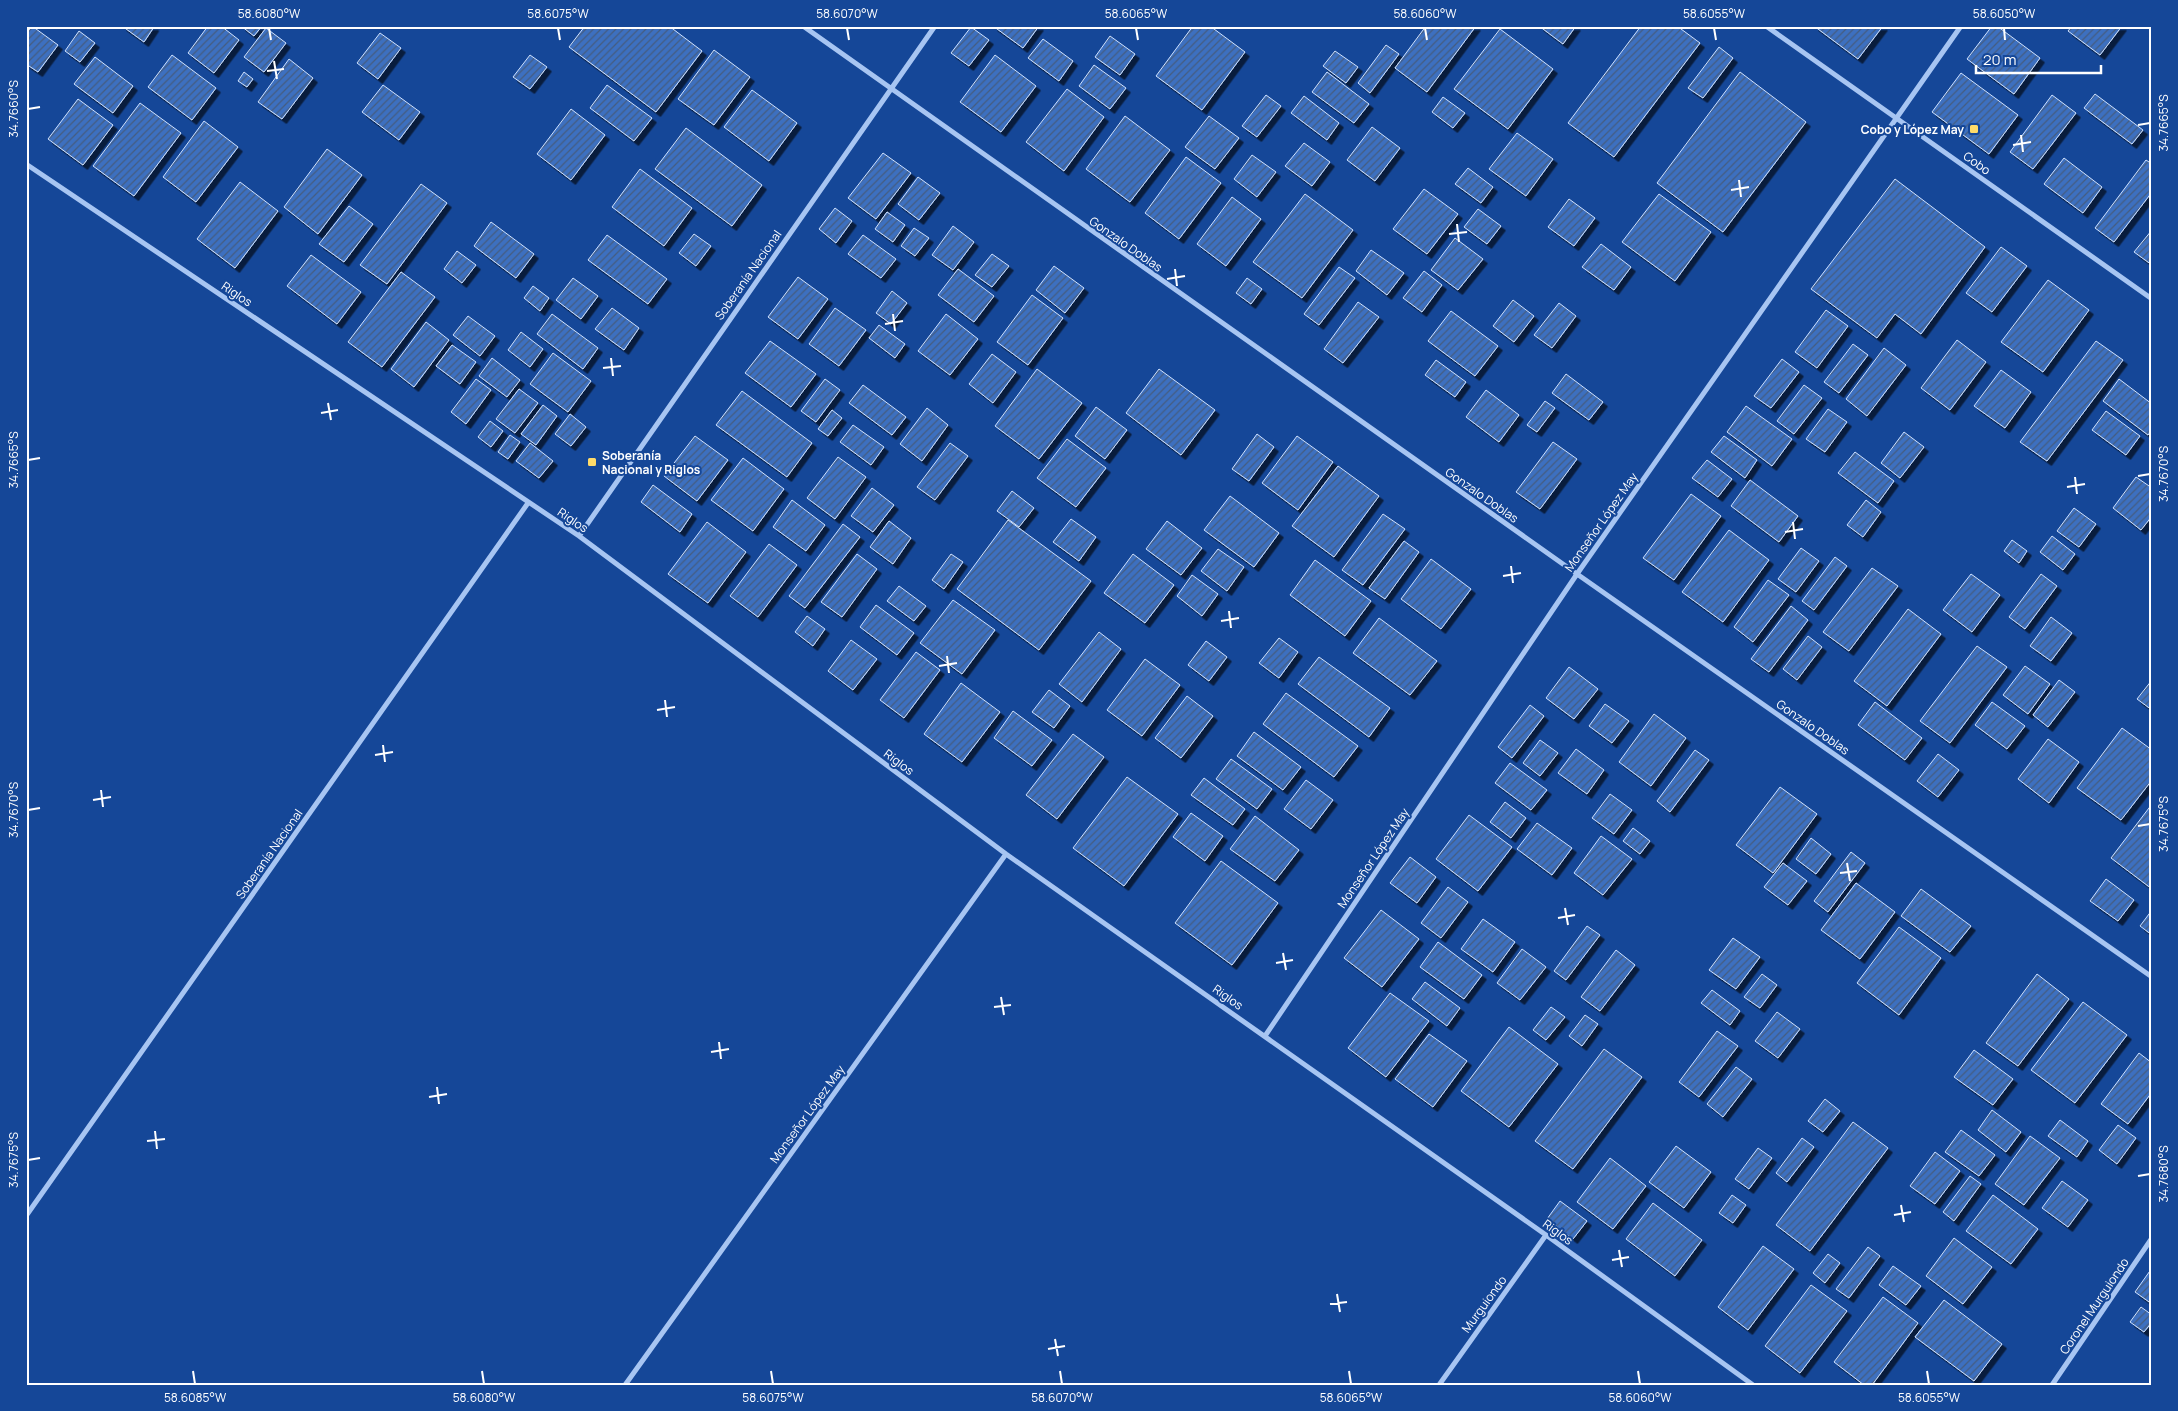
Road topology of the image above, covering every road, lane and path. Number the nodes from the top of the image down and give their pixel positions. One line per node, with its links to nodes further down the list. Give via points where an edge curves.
1 (803, 26): 5 (street, Gonzalo Doblas)
2 (935, 26): 5 (street, Soberanía Nacional)
3 (1766, 26): 6 (street, Cobo)
4 (1961, 26): 6 (street, Monseñor López May)
5 (889, 89): 10 (street, Soberanía Nacional); 11 (street, Gonzalo Doblas)
6 (1896, 119): 8 (street, Cobo); 11 (street, Monseñor López May)
7 (26, 164): 9 (street, Riglos)
8 (2152, 299)
9 (528, 503): 10 (street, Riglos); 15 (street, Soberanía Nacional)
10 (579, 536): 12 (street, Riglos)
11 (1577, 574): 13 (street, Gonzalo Doblas); 14 (street, Monseñor López May)
12 (1006, 854): 14 (street, Riglos); 18 (street, Monseñor López May)
13 (2152, 977)
14 (1265, 1036): 16 (street, Riglos)
15 (26, 1216)
16 (1546, 1235): 19 (street, Murguiondo); 20 (street, Riglos)
17 (2152, 1238): 21 (street, Coronel Murguiondo)
18 (625, 1385)
19 (1439, 1385)
20 (1753, 1385)
21 (2052, 1385)

